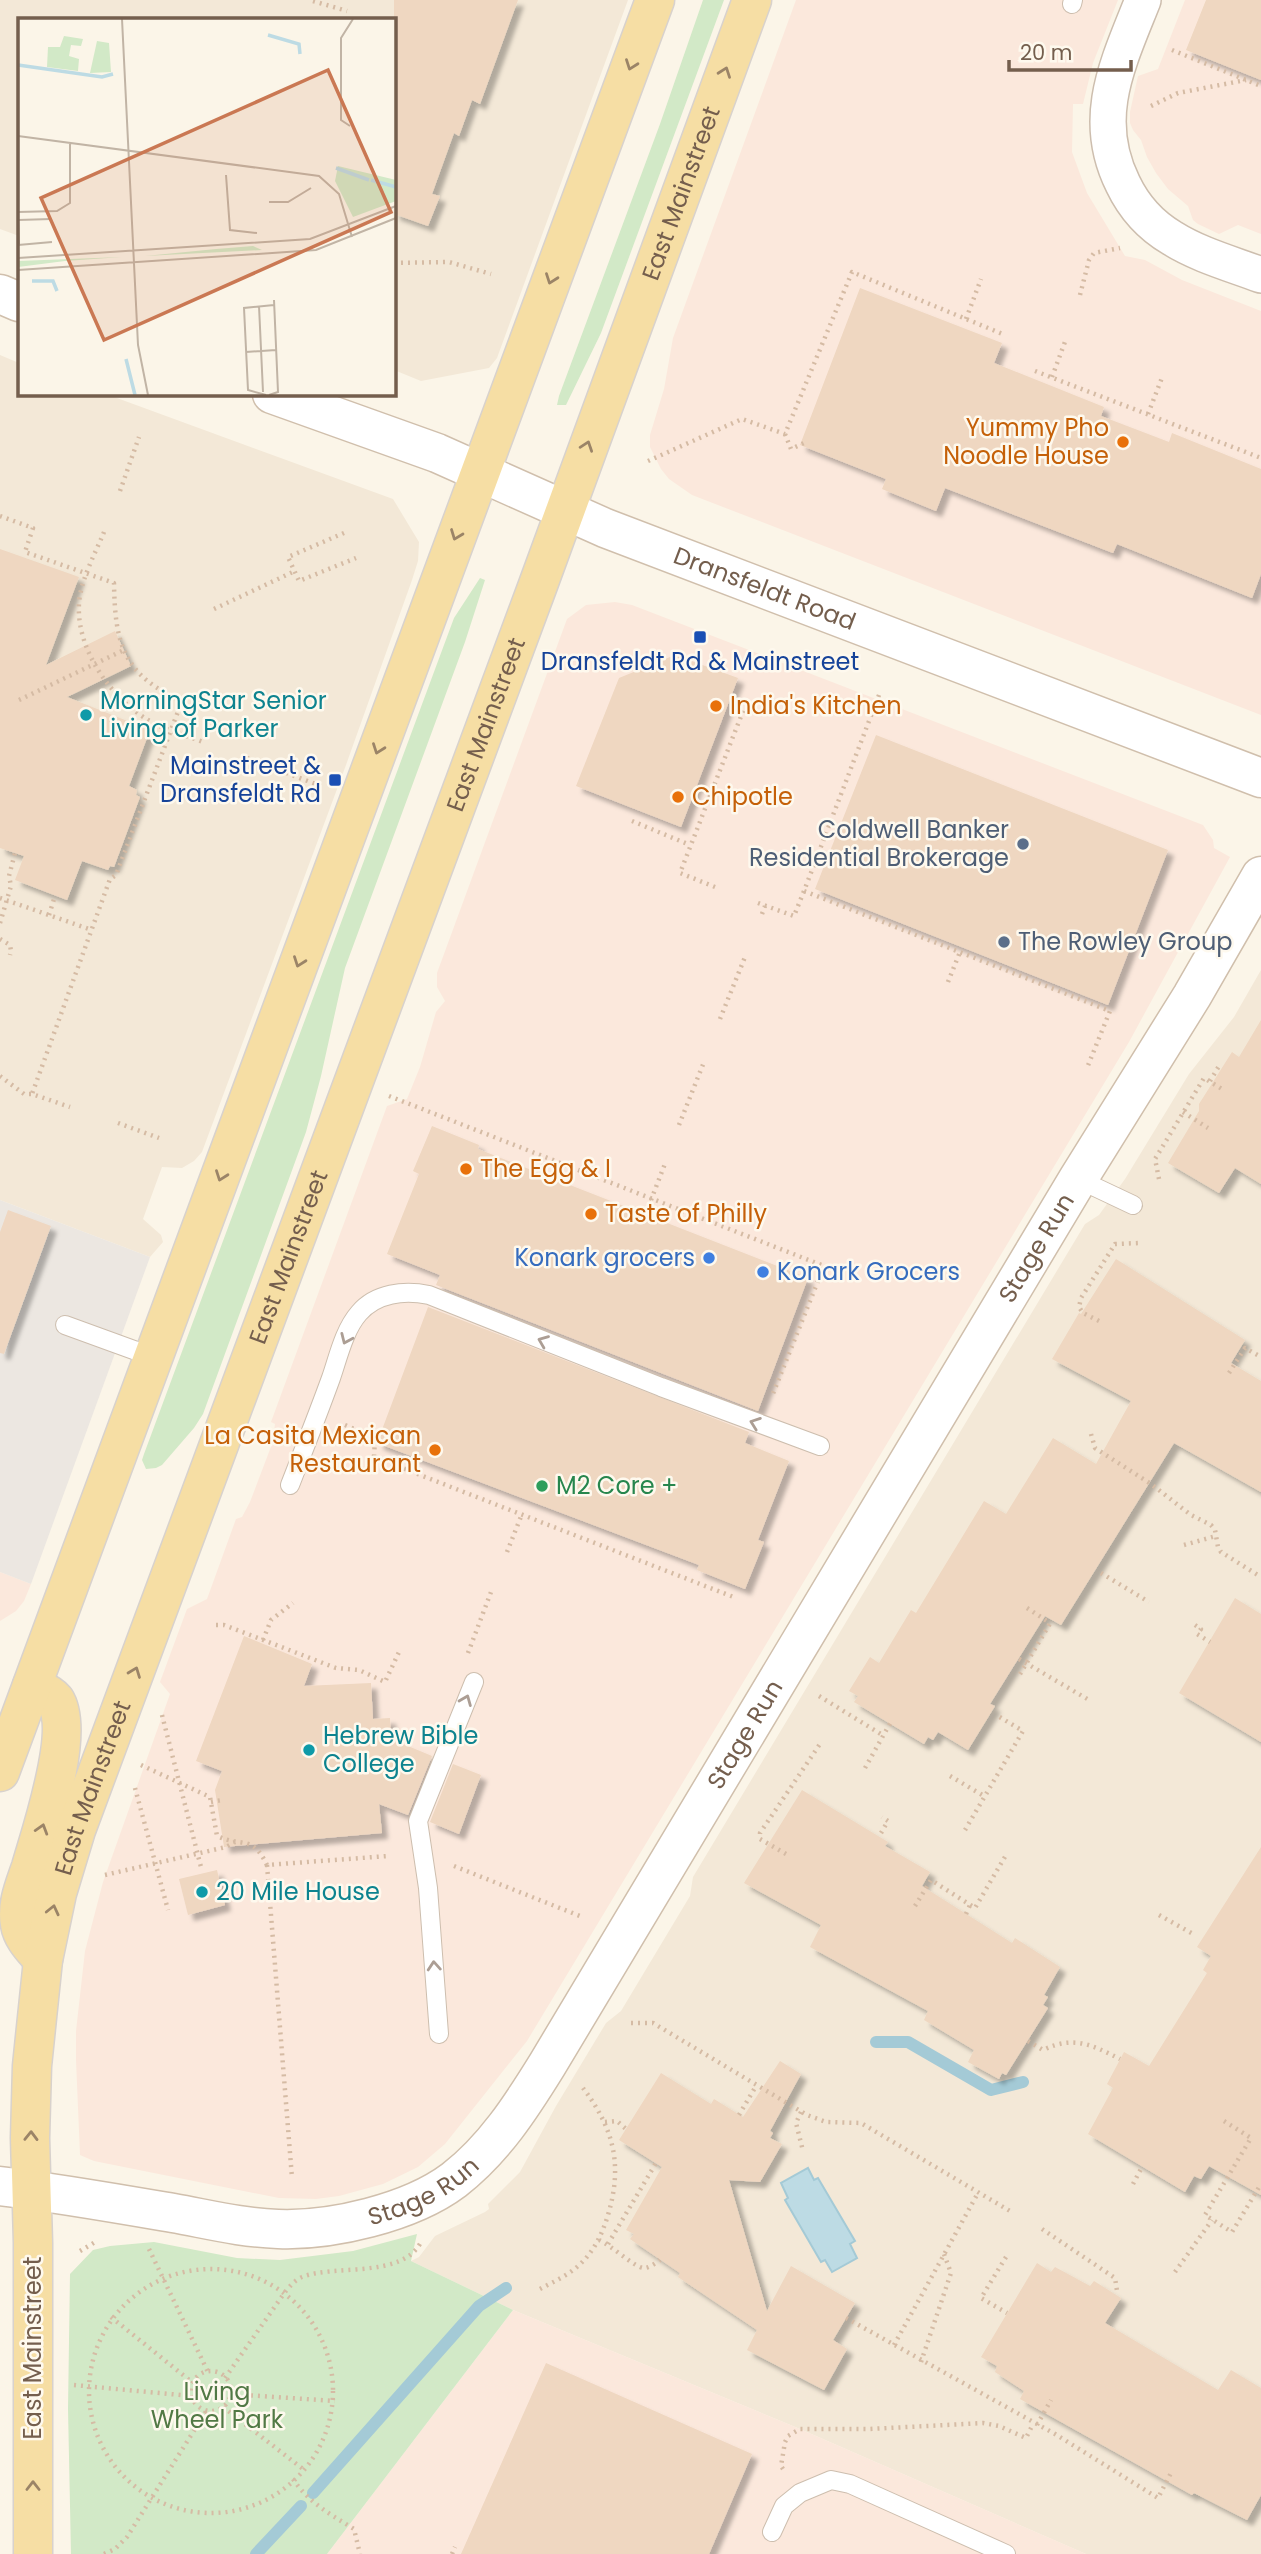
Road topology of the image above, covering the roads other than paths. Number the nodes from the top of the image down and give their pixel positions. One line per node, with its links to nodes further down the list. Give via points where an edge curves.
1 (655, 0): 8 (main road, one-way to 8)
2 (752, 0): 9 (main road, East Mainstreet, one-way to 2)
3 (1143, 0): 4 (street, via 1107,108 1115,169 1137,208 1162,232)
4 (1261, 275)
5 (0, 294): 6 (street)
6 (18, 302)
7 (278, 396): 8 (street, Dransfeldt Road)
8 (481, 472): 9 (street, Dransfeldt Road); 15 (main road, one-way to 15)
9 (565, 510): 10 (street, Dransfeldt Road); 21 (main road, East Mainstreet, one-way to 9, via 76,1830)
10 (1261, 778)
11 (1261, 876): 12 (street, Stage Run)
12 (1078, 1179): 13 (lane); 23 (street, Stage Run, via 547,2065 490,2146 454,2179 417,2200 351,2221 306,2228 254,2228)
13 (1133, 1205)
14 (65, 1325): 15 (lane)
15 (153, 1357): 19 (main road)
16 (820, 1446): 17 (lane, one-way to 17, via 429,1295 396,1293 359,1313)
17 (290, 1485)
18 (474, 1682): 22 (lane, one-way to 18, via 418,1821)
19 (32, 1686): 20 (main road); 21 (main road, one-way to 19, via 21,1932 19,1911 52,1791 62,1729 56,1702)
20 (0, 1772)
21 (43, 1960): 23 (main road, East Mainstreet, one-way to 21)
22 (439, 2034)
23 (16, 2188): 25 (main road, East Mainstreet, one-way to 23)
24 (772, 2532): 26 (lane, via 784,2506 800,2493 831,2480 850,2484)
25 (33, 2554)
26 (1006, 2554)

